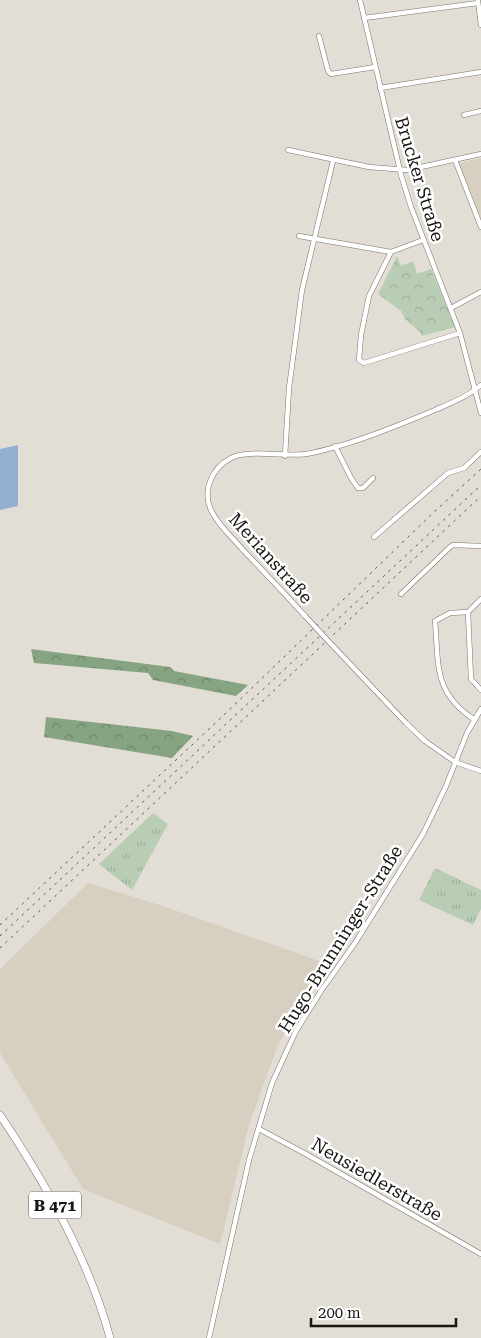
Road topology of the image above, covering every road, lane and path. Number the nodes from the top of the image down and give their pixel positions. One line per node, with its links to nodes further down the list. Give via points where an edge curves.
1 (360, 0): 3 (street, Brucker Straße)
2 (478, 1): 3 (street); 4 (street)
3 (364, 18): 6 (street, Brucker Straße)
4 (481, 25)
5 (319, 36): 6 (street, via 331,74)
6 (375, 67): 8 (street, Brucker Straße)
7 (481, 72): 8 (street)
8 (380, 88): 15 (street, Brucker Straße)
9 (481, 112): 10 (street)
10 (464, 115)
11 (288, 150): 14 (street)
12 (481, 154): 13 (street)
13 (455, 160): 15 (street); 16 (street)
14 (333, 161): 15 (street); 18 (street)
15 (400, 169): 19 (street, Brucker Straße)
16 (481, 228)
17 (299, 236): 18 (street)
18 (315, 239): 20 (street); 29 (street, via 301,293 289,388)
19 (423, 240): 20 (street); 22 (street, Brucker Straße)
20 (391, 252): 23 (street, via 369,296 358,360 364,363)
21 (481, 292): 22 (street)
22 (451, 308): 23 (street, Brucker Straße)
23 (460, 333): 25 (street, Brucker Straße)
24 (481, 385): 25 (street, Merianstraße)
25 (476, 390): 26 (street, Brucker Straße); 27 (street, Merianstraße, via 412,420)
26 (481, 413)
27 (335, 446): 29 (street, Merianstraße); 30 (street, via 358,488 363,488)
28 (481, 452): 31 (street, via 464,468 448,473)
29 (285, 456): 39 (street, Merianstraße, bridge, via 252,454 233,457 220,465 208,486 212,512 223,528 412,729)
30 (373, 478)
31 (374, 537)
32 (481, 546): 33 (street, via 453,545)
33 (401, 594)
34 (481, 599): 35 (street)
35 (468, 612): 36 (street, via 471,679); 38 (street, via 450,613 435,621 443,687 454,703)
36 (481, 690)
37 (481, 709): 38 (street, Hugo-Brunninger-Straße)
38 (474, 720): 39 (street, Hugo-Brunninger-Straße)
39 (456, 762): 40 (street, Merianstraße); 42 (street, Hugo-Brunninger-Straße, via 423,834 296,1031 272,1083)
40 (481, 771)
41 (0, 1115): 44 (highway, B 471, via 61,1216)
42 (259, 1129): 43 (street, Neusiedlerstraße); 45 (street, Hugo-Brunninger-Straße, via 249,1160)
43 (481, 1254)
44 (110, 1338)
45 (209, 1338)

